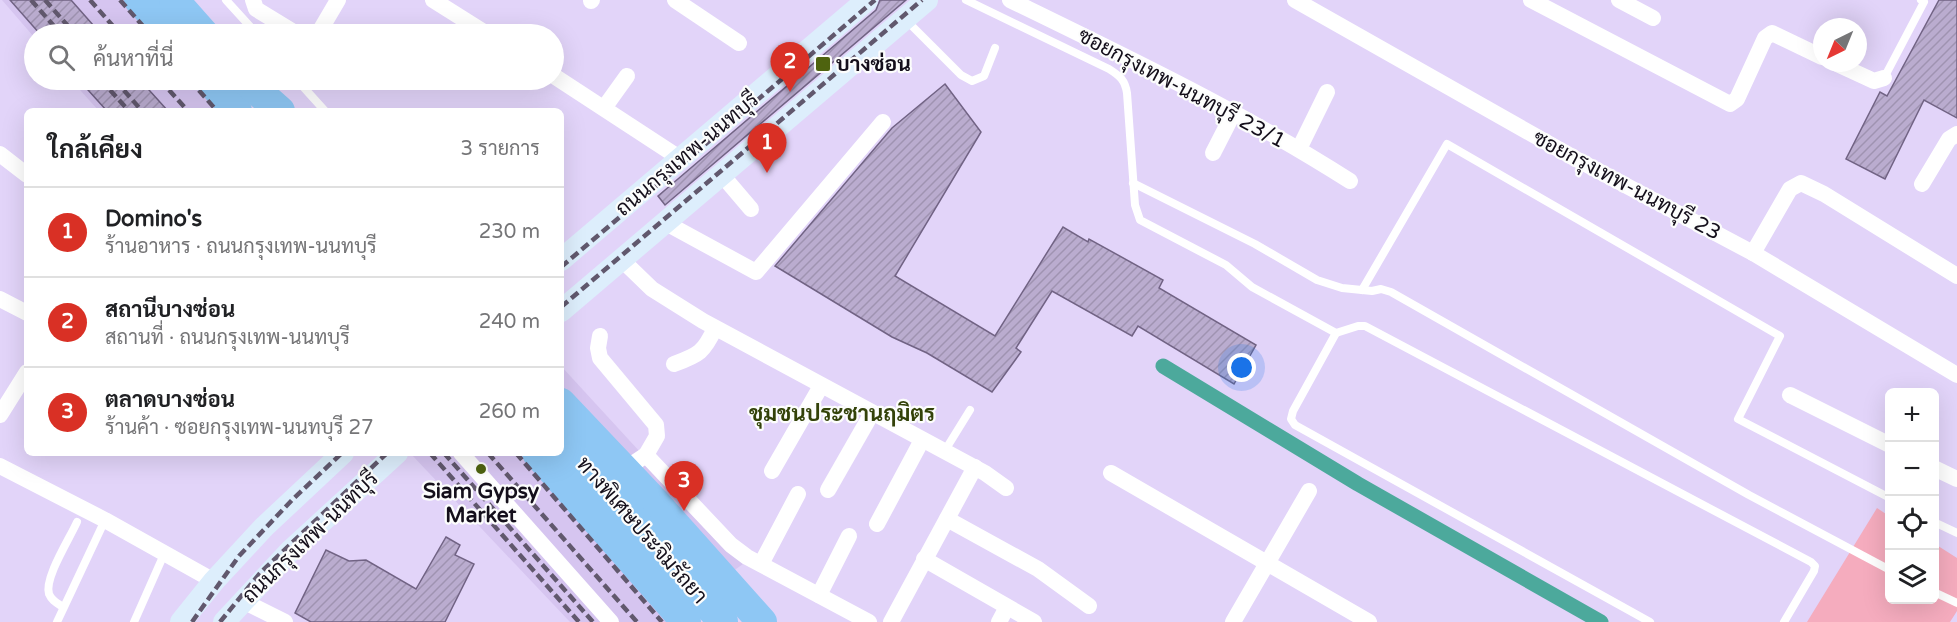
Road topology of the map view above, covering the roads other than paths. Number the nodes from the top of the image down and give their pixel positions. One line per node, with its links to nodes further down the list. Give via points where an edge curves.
1 (140, 0): 19 (highway)
2 (174, 0): 20 (highway)
3 (187, 0): 21 (main road)
4 (226, 0): 22 (lane)
5 (253, 0): 23 (street, via 256,9)
6 (338, 0): 24 (street)
7 (675, 0): 26 (street)
8 (867, 0): 33 (main road, ถนนกรุงเทพ-นนทบุรี)
9 (927, 0): 18 (main road, ถนนกรุงเทพ-นนทบุรี)
10 (966, 0): 57 (lane, via 1123,78)
11 (1011, 0): 47 (street, ซอยกรุงเทพ-นนทบุรี 23/1)
12 (1294, 0): 61 (street, ซอยกรุงเทพ-นนทบุรี 23, via 1576,159)
13 (1531, 0): 28 (street, via 1730,104 1737,99 1765,38 1772,33)
14 (1619, 0): 17 (street)
15 (1921, 0): 31 (lane, via 1924,2)
16 (437, 1): 25 (street)
17 (1653, 18)
18 (905, 19): 27 (lane, via 961,75 972,81 984,76); 46 (main road, ถนนกรุงเทพ-นนทบุรี)
19 (161, 24)
20 (195, 24)
21 (209, 24)
22 (248, 24)
23 (281, 24)
24 (324, 24)
25 (472, 24)
26 (739, 43)
27 (995, 48)
28 (1813, 53)
29 (1854, 72): 31 (street, via 1874,81)
30 (627, 76): 45 (street)
31 (1884, 78)
32 (564, 82): 45 (street)
33 (771, 83): 46 (main road); 53 (main road, ถนนกรุงเทพ-นนทบุรี)
34 (218, 90): 40 (highway)
35 (253, 90): 41 (highway)
36 (256, 90): 42 (highway)
37 (267, 90): 43 (main road)
38 (306, 90): 44 (lane)
39 (1327, 92): 50 (street)
40 (234, 108)
41 (269, 108)
42 (277, 108)
43 (284, 108)
44 (322, 108)
45 (604, 108): 53 (street)
46 (795, 113): 55 (main road, ถนนกรุงเทพ-นนทบุรี)
47 (1233, 114): 50 (street, ซอยกรุงเทพ-นนทบุรี 23/1); 51 (street)
48 (883, 122): 60 (street, via 756,272)
49 (1957, 134): 58 (street, via 1949,139)
50 (1299, 149): 56 (street, ซอยกรุงเทพ-นนทบุรี 23/1)
51 (1213, 153)
52 (0, 154): 54 (street)
53 (681, 159): 62 (main road, ถนนกรุงเทพ-นนทบุรี)
54 (24, 174)
55 (722, 175): 59 (street); 60 (main road, ถนนกรุงเทพ-นนทบุรี)
56 (1350, 181)
57 (1133, 183): 65 (lane, via 1317,280); 70 (lane, via 1140,220 1226,265 1252,287)
58 (1922, 184)
59 (751, 209)
60 (666, 223): 63 (main road, ถนนกรุงเทพ-นนทบุรี)
61 (1753, 253): 64 (street, via 1790,189 1801,183); 73 (street, ซอยกรุงเทพ-นนทบุรี 23)
62 (564, 257)
63 (622, 260): 67 (main road, ถนนกรุงเทพ-นนทบุรี); 69 (street, via 652,289)
64 (1957, 276)
65 (1362, 290): 102 (lane, via 1448,144 1780,336 1738,419); 114 (lane, via 1390,292)
66 (0, 299): 68 (street)
67 (564, 308)
68 (24, 311)
69 (715, 328): 72 (street, via 701,353); 75 (street)
70 (1336, 333): 139 (lane, via 1293,411 1291,419 1295,425); 140 (lane, via 1368,327 1811,562 1814,571)
71 (600, 336): 86 (street, via 600,358 656,425 657,436)
72 (674, 364)
73 (1957, 375)
74 (24, 377): 80 (street)
75 (822, 386): 79 (street); 94 (street)
76 (1790, 395): 83 (street)
77 (564, 406): 133 (highway)
78 (970, 410): 85 (lane)
79 (873, 413): 81 (street); 99 (street)
80 (0, 415)
81 (922, 440): 85 (street); 106 (street)
82 (564, 442): 132 (highway, ทางพิเศษประจิมรัถยา)
83 (1885, 442)
84 (564, 443): 97 (main road)
85 (944, 452): 92 (street)
86 (646, 455): 97 (street); 113 (street, via 731,545)
87 (340, 456): 115 (main road, ถนนกรุงเทพ-นนทบุรี, via 264,527)
88 (395, 456): 118 (main road, ถนนกรุงเทพ-นนทบุรี, via 291,550)
89 (463, 456): 129 (street)
90 (540, 456): 130 (highway, ทางพิเศษประจิมรัถยา)
91 (0, 466): 104 (street)
92 (975, 468): 98 (street); 103 (street)
93 (1939, 470): 96 (street)
94 (772, 471)
95 (1111, 473): 112 (street)
96 (1957, 479)
97 (597, 486): 131 (main road)
98 (1006, 488)
99 (828, 490)
100 (1309, 491): 112 (street)
101 (798, 494): 113 (street)
102 (1886, 496)
103 (946, 519): 111 (street); 120 (street, via 1038,569)
104 (105, 520): 110 (street); 121 (lane)
105 (77, 522): 121 (lane, via 48,586 52,600)
106 (877, 524)
107 (1939, 524): 108 (lane)
108 (1957, 534)
109 (849, 536): 117 (street)
110 (165, 552): 115 (street); 125 (lane)
111 (924, 559): 122 (street); 135 (street)
112 (1268, 563): 123 (street); 137 (street)
113 (761, 564): 117 (street)
114 (1885, 567)
115 (214, 581): 126 (main road, ถนนกรุงเทพ-นนทบุรี)
116 (1939, 594): 119 (lane)
117 (819, 595): 134 (street)
118 (243, 601): 127 (main road, ถนนกรุงเทพ-นนทบุรี); 128 (street)
119 (1957, 603)
120 (1089, 606)
121 (63, 607): 124 (lane)
122 (1003, 615): 136 (street)
123 (1347, 616): 138 (street)
124 (57, 622)
125 (134, 622)
126 (181, 622)
127 (224, 622)
128 (285, 622)
129 (610, 622)
130 (686, 622)
131 (717, 622)
132 (723, 622)
133 (762, 622)
134 (869, 622)
135 (891, 622)
136 (1034, 622)
137 (1233, 622)
138 (1369, 622)
139 (1650, 622)
140 (1784, 622)

